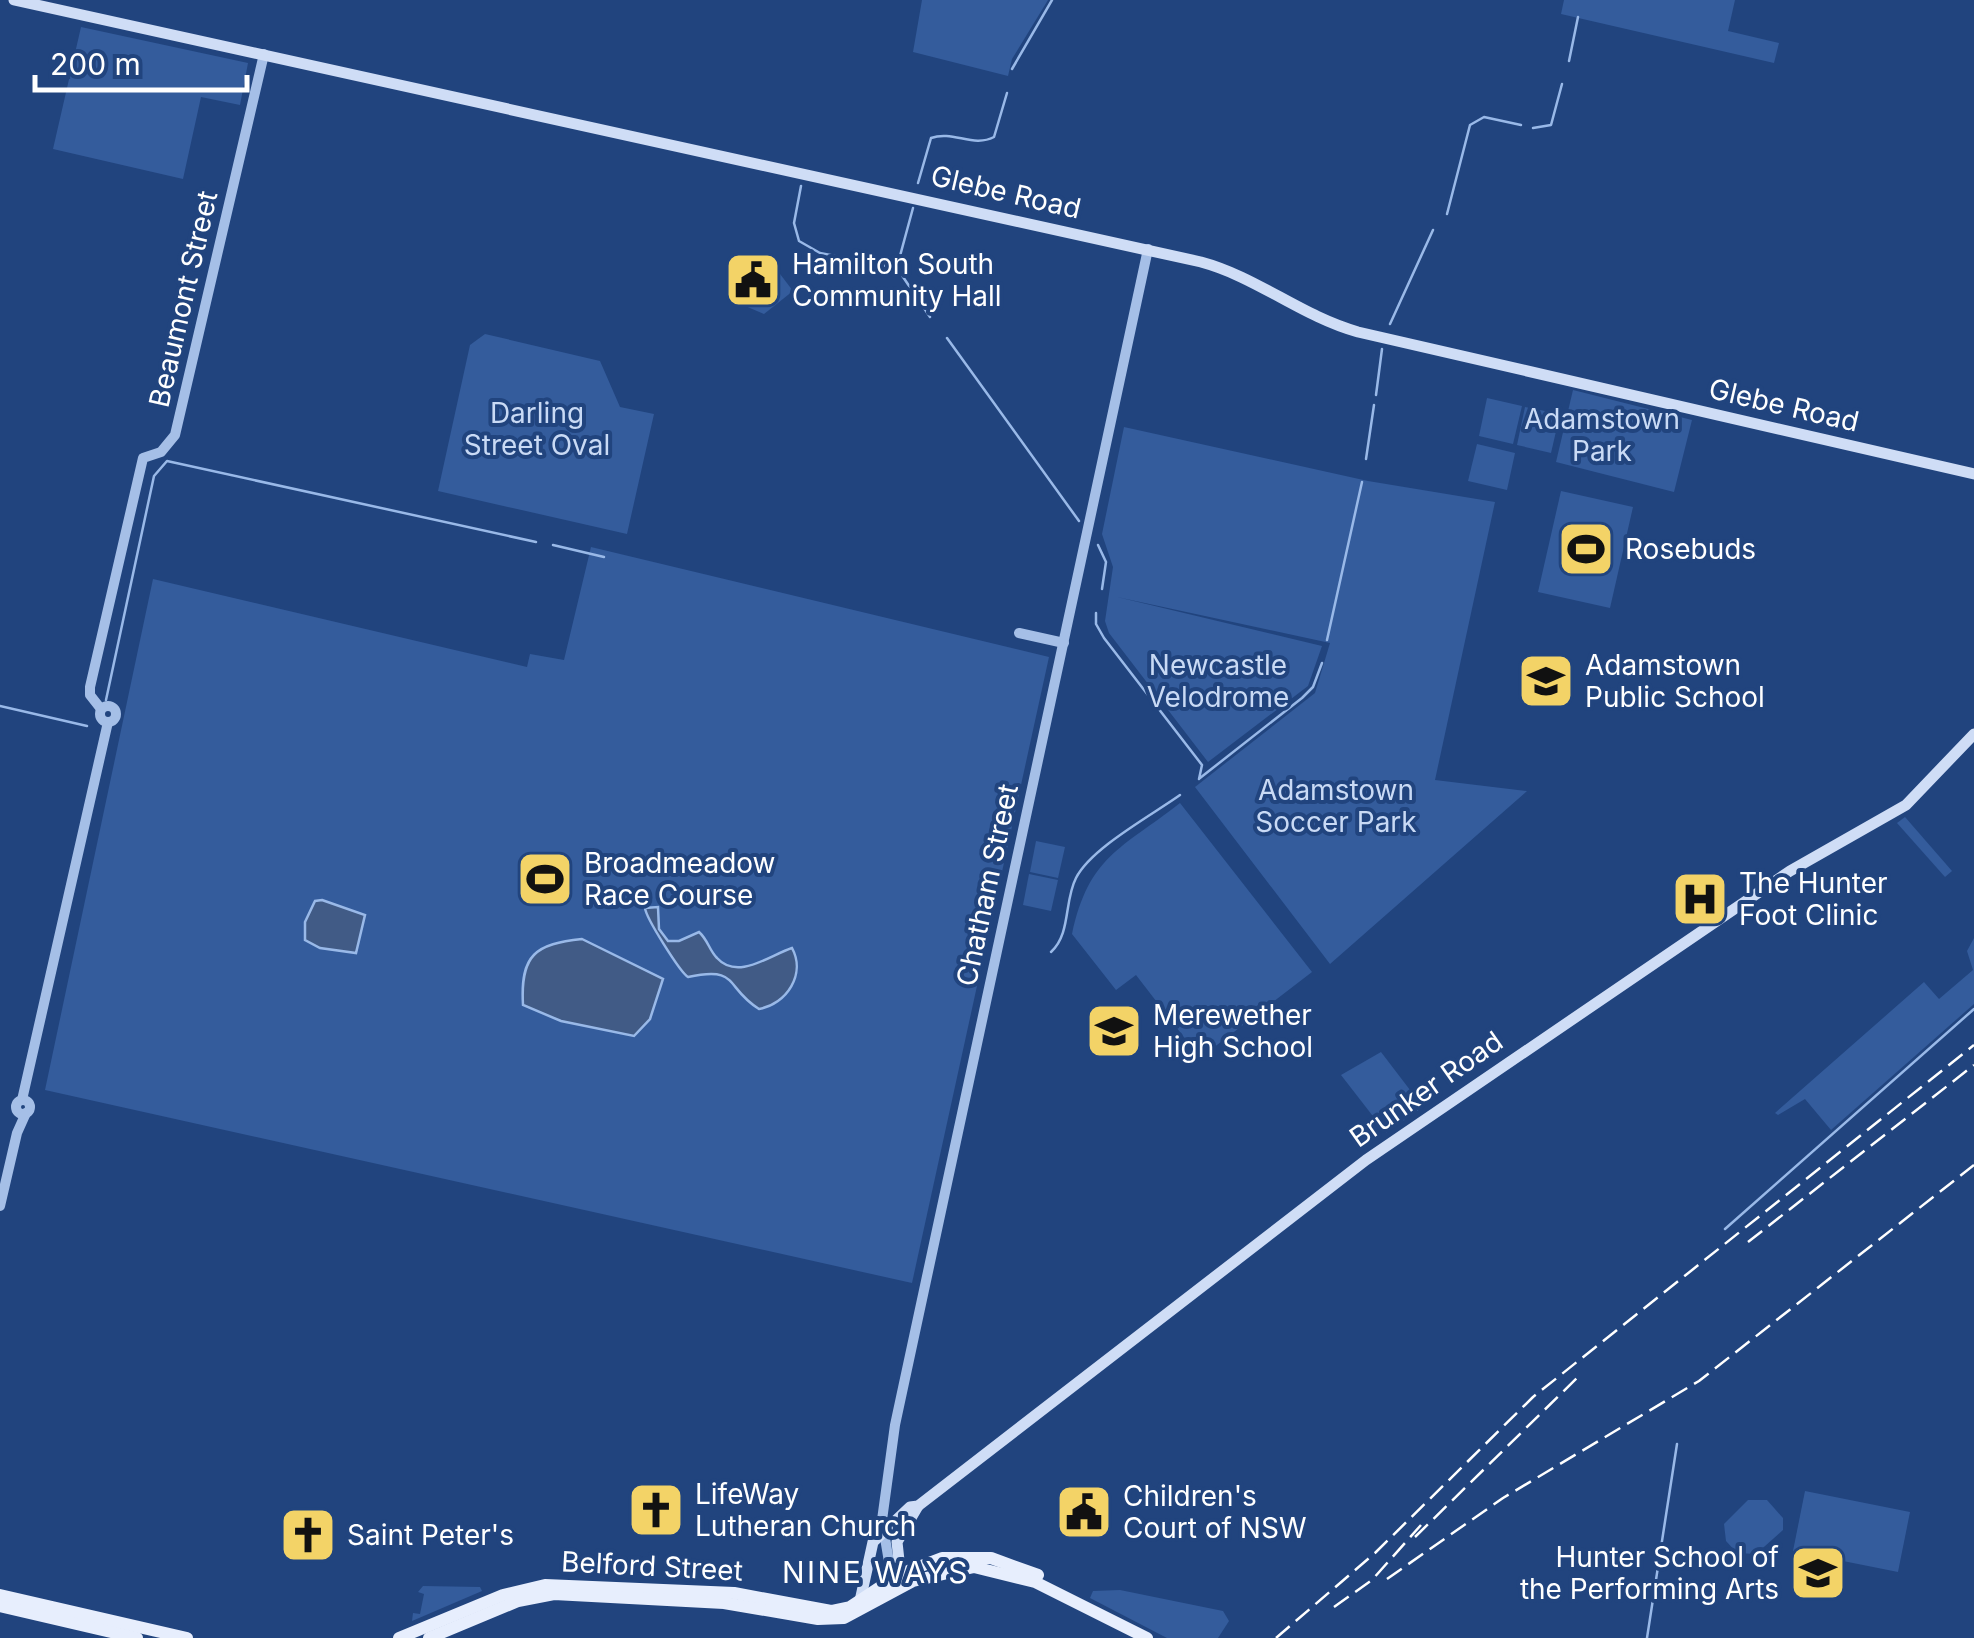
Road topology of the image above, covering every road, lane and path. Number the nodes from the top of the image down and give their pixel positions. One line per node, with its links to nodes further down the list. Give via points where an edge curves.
1 (14, 0): 2 (main road, Glebe Road)
2 (264, 54): 3 (main road, Glebe Road); 8 (street, Beaumont Street, via 175,435 165,450 143,458 90,688 102,709 115,710 114,718)
3 (1148, 250): 4 (main road, Glebe Road, via 1229,270 1312,316 1358,332); 6 (street, Chatham Street)
4 (1974, 474)
5 (1018, 633): 6 (street)
6 (1064, 643): 10 (street, Chatham Street, via 895,1425)
7 (1974, 734): 9 (main road, Brunker Road, via 1906,805 1790,871 1366,1160)
8 (0, 1206)
9 (918, 1506): 10 (main road, Brunker Road); 11 (main road, Brunker Road, via 896,1546)
10 (884, 1530): 11 (street, Chatham Street); 13 (main road, Chatham Street, via 872,1546)
11 (898, 1580): 13 (main road, Belford Street); 18 (main road, Belford Street, via 856,1614 832,1620 724,1603 544,1594); 19 (main road, via 984,1568 1023,1578)
12 (0, 1594): 16 (main road)
13 (860, 1602): 17 (main road, Belford Street, via 831,1610 734,1594 545,1585 503,1594)
14 (0, 1606): 15 (main road)
15 (137, 1638)
16 (187, 1638)
17 (398, 1638)
18 (428, 1638)
19 (1147, 1638)

